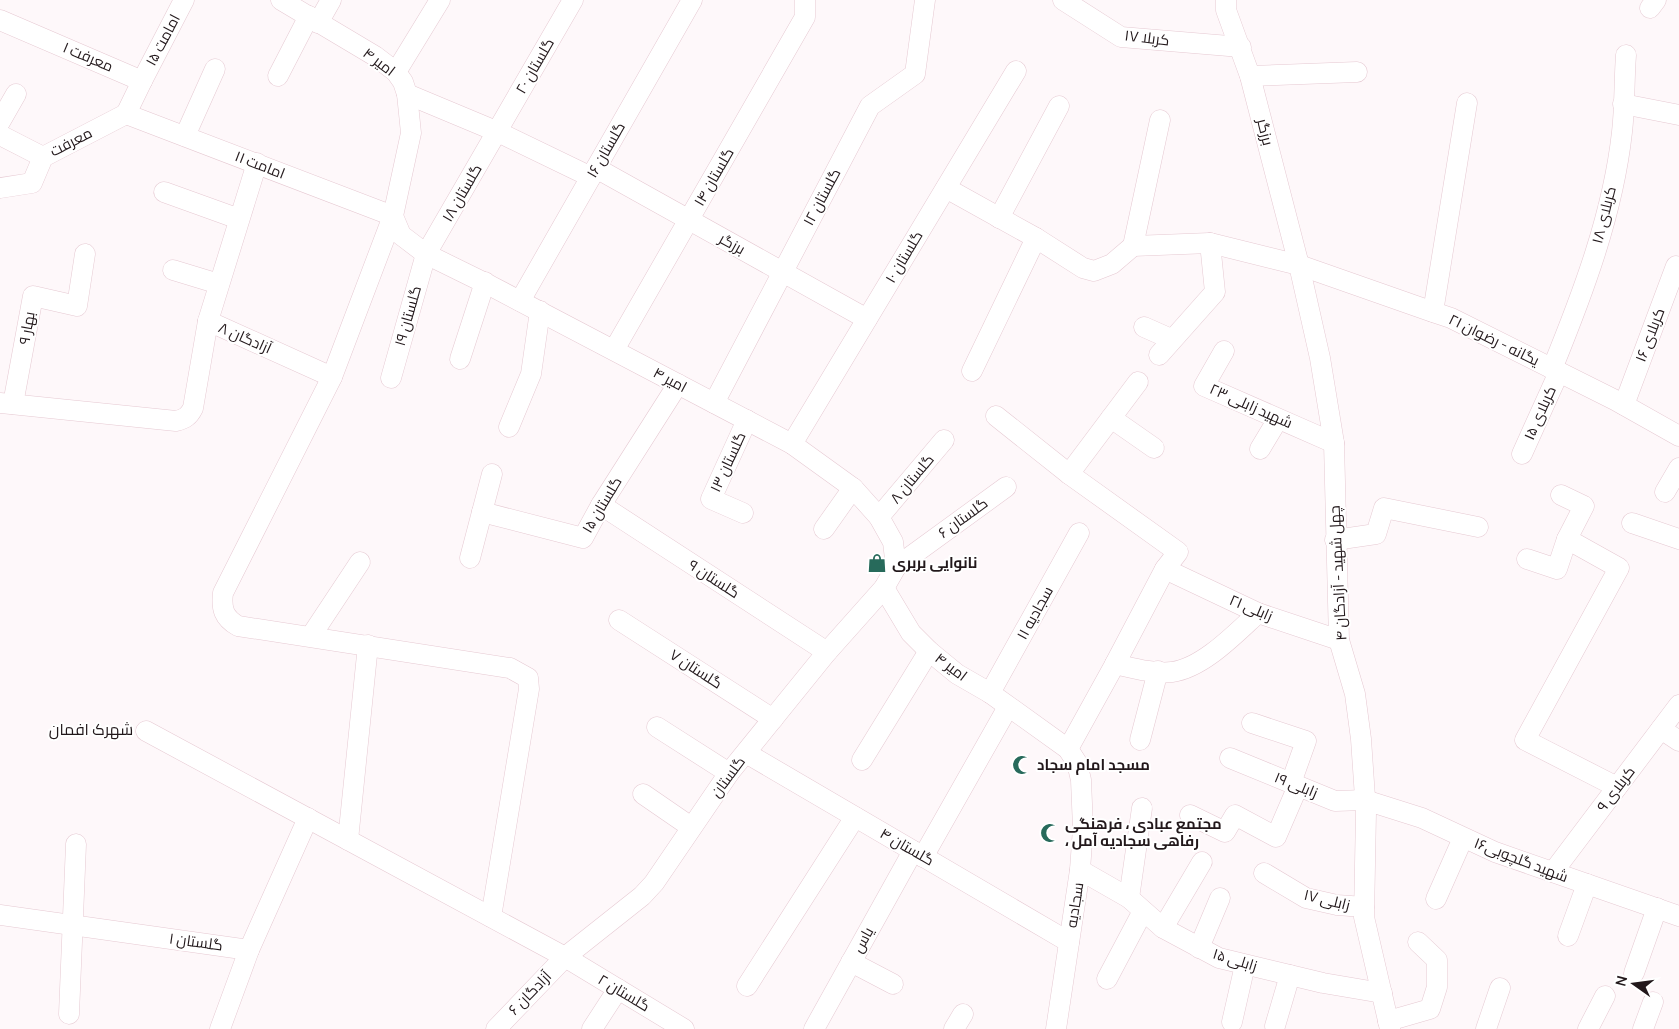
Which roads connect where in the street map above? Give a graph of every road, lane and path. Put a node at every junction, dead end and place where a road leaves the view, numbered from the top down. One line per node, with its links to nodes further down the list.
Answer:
1 (184, 0): 21 (street, امامت ۱۵)
2 (281, 0): 11 (street, امیر ۴)
3 (331, 0): 11 (street)
4 (440, 0): 17 (street)
5 (573, 0): 31 (street, گلستان ۲۰)
6 (692, 0): 36 (street, گلستان ۱۶)
7 (805, 0): 43 (street, گلستان ۱۴)
8 (925, 0): 52 (street, گلستان ۱۲)
9 (1062, 0): 13 (street, کربلا ۱۷)
10 (1226, 0): 13 (street, برزگر)
11 (314, 19): 17 (street, امیر ۴); 19 (street)
12 (0, 20): 21 (street, معرفت ۱)
13 (1241, 47): 20 (street, برزگر)
14 (1626, 55): 25 (street, کربلای ۱۸)
15 (215, 69): 33 (street)
16 (1016, 71): 38 (street, گلستان ۱۰)
17 (396, 72): 23 (street, امیر ۴)
18 (1357, 72): 20 (street)
19 (278, 76)
20 (1250, 76): 49 (street, برزگر)
21 (142, 81): 27 (street)
22 (16, 94): 30 (street)
23 (407, 94): 31 (street, برزگر); 40 (street, امیر ۴)
24 (1467, 103): 57 (street)
25 (1623, 104): 28 (street); 66 (street, کربلای ۱۸)
26 (1059, 106): 41 (street)
27 (126, 114): 33 (street, امامت ۱۱); 34 (street, معرفت)
28 (1679, 114)
29 (1160, 120): 46 (street)
30 (0, 122)
31 (498, 132): 36 (street, برزگر); 48 (street, گلستان ۱۸)
32 (0, 135): 34 (street)
33 (185, 136): 35 (street, امامت ۱۱)
34 (43, 157): 37 (street, معرفت)
35 (257, 164): 40 (street, امامت ۱۱); 42 (street)
36 (593, 172): 43 (street, برزگر); 55 (street, گلستان ۱۶)
37 (0, 188)
38 (946, 188): 41 (street); 58 (street, گلستان ۱۰)
39 (164, 192): 42 (street)
40 (393, 216): 48 (street, امیر ۴); 68 (street)
41 (999, 218): 44 (street)
42 (239, 219): 54 (street)
43 (689, 220): 52 (street, برزگر); 62 (street, گلستان ۱۴)
44 (1036, 238): 46 (street); 67 (street)
45 (1210, 243): 46 (street, یگانه - رضوان ۲۱); 49 (street, یگانه - رضوان ۲۱); 61 (street)
46 (1133, 246)
47 (85, 254): 73 (street, بهار ۹)
48 (426, 254): 53 (street, امیر ۴); 69 (street, گلستان ۱۹)
49 (1299, 265): 57 (street, یگانه - رضوان ۲۱); 82 (street, چهل شهید - آزادگان ۴)
50 (1676, 266): 74 (street, کربلای ۱۶)
51 (173, 270): 54 (street)
52 (782, 272): 58 (street, برزگر); 72 (street, گلستان ۱۲)
53 (485, 282): 55 (street, امیر ۴); 65 (street)
54 (219, 284): 59 (street)
55 (520, 301): 56 (street, امیر ۴)
56 (540, 312): 62 (street, امیر ۴); 79 (street)
57 (1433, 312): 66 (street, یگانه - رضوان ۲۱)
58 (867, 319): 83 (street, گلستان ۱۰)
59 (208, 322): 68 (street, آزادگان ۸); 73 (street, آزادگان ۸)
60 (1144, 327): 61 (street)
61 (1171, 339): 64 (street)
62 (614, 350): 71 (street, امیر ۴)
63 (1224, 351): 77 (street, شهید زابلی ۲۳)
64 (1159, 355)
65 (460, 359)
66 (1555, 370): 74 (street, یگانه - رضوان ۲۱); 86 (street, کربلای ۱۵)
67 (972, 371)
68 (332, 376): 113 (street)
69 (391, 378)
70 (1138, 382): 76 (street)
71 (678, 384): 72 (street, امیر ۴); 94 (street, گلستان ۱۵)
72 (714, 403): 78 (street, امیر ۴)
73 (6, 404)
74 (1624, 405): 80 (street, یگانه - رضوان ۲۱)
75 (996, 416): 89 (street)
76 (1111, 418): 84 (street); 89 (street)
77 (1278, 419): 82 (street, شهید زابلی ۲۳); 85 (street)
78 (747, 420): 83 (street, امیر ۴); 96 (street, گلستان ۱۳)
79 (509, 427)
80 (1679, 436)
81 (944, 440): 97 (street, گلستان ۸)
82 (1334, 443): 104 (street, چهل شهید - آزادگان ۴)
83 (792, 444): 91 (street, امیر ۴)
84 (1154, 448)
85 (1260, 449)
86 (1522, 454)
87 (1679, 468): 92 (street)
88 (492, 474): 95 (street)
89 (1069, 474): 109 (street)
90 (1006, 487): 108 (street, گلستان ۶)
91 (853, 488): 97 (street, امیر ۴); 100 (street)
92 (1665, 492)
93 (1561, 495): 102 (street)
94 (601, 505): 95 (street, گلستان ۱۵); 117 (street, گلستان ۹)
95 (482, 512): 105 (street)
96 (743, 513)
97 (879, 517): 108 (street, امیر ۴)
98 (1632, 523): 103 (street)
99 (1478, 527): 104 (street)
100 (824, 529)
101 (1079, 533): 120 (street, سجادیه ۱۱)
102 (1567, 539): 106 (street); 137 (street)
103 (1679, 539)
104 (1335, 540): 114 (street, چهل شهید - آزادگان ۴)
105 (470, 558)
106 (1527, 559)
107 (360, 562): 113 (street)
108 (896, 567): 110 (street)
109 (1165, 569): 111 (street, زابلی ۲۱); 118 (street)
110 (884, 588): 116 (street, امیر ۴); 117 (street, گلستان)
111 (1258, 613): 114 (street, زابلی ۲۱); 119 (street)
112 (619, 620): 123 (street, گلستان ۷)
113 (311, 636): 115 (street)
114 (1339, 640): 139 (street, چهل شهید - آزادگان ۴)
115 (368, 645): 146 (street); 161 (street)
116 (929, 651): 120 (street, امیر ۴); 133 (street)
117 (827, 652): 123 (street, گلستان)
118 (1115, 664): 119 (street); 130 (street)
119 (1158, 671): 128 (street)
120 (990, 693): 122 (street, امیر ۴)
121 (1679, 706): 126 (street, کربلای ۹)
122 (1008, 708): 130 (street, امیر ۴); 148 (street, یاس)
123 (774, 719): 131 (street, گلستان)
124 (1252, 722): 136 (street)
125 (657, 728): 134 (street)
126 (1661, 729): 129 (street); 137 (street, کربلای ۹)
127 (146, 731): 143 (street)
128 (1140, 740)
129 (1679, 741)
130 (1068, 749): 135 (street, امیر ۴)
131 (746, 753): 134 (street, گلستان); 142 (street, گلستان ۴)
132 (1230, 758): 136 (street, زابلی ۱۹)
133 (862, 760)
134 (729, 773): 144 (street, گلستان)
135 (1081, 780): 150 (street, سجادیه)
136 (1294, 784): 139 (street, زابلی ۱۹); 141 (street)
137 (1617, 788): 151 (street, کربلای ۹)
138 (643, 794): 144 (street)
139 (1365, 800): 145 (street, شهید گلچوبی۱۶); 157 (street, چهل شهید - آزادگان ۴)
140 (1142, 808): 156 (street)
141 (1190, 815)
142 (855, 817): 148 (street, گلستان ۴); 176 (street)
143 (308, 818): 146 (street); 168 (street)
144 (691, 827): 169 (street, گلستان)
145 (1463, 838): 151 (street, شهید گلچوبی۱۶); 155 (street)
146 (348, 840): 161 (street)
147 (76, 844): 162 (street)
148 (918, 854): 165 (street, گلستان ۴); 170 (street, یاس)
149 (1202, 862): 163 (street)
150 (1080, 870): 156 (street, زابلی ۱۵); 165 (street, سجادیه)
151 (1553, 872): 153 (street, شهید گلچوبی۱۶)
152 (1264, 873): 157 (street, زابلی ۱۷)
153 (1587, 884): 158 (street, شهید گلچوبی۱۶); 164 (street)
154 (1220, 898): 167 (street)
155 (1436, 899)
156 (1136, 905): 163 (street, زابلی ۱۵); 174 (street)
157 (1364, 908): 179 (street, چهل شهید - آزادگان ۴)
158 (1657, 908): 160 (street, شهید گلچوبی۱۶); 172 (street)
159 (0, 916): 162 (street, گلستان ۱)
160 (1679, 916)
161 (490, 917): 169 (street)
162 (73, 926): 168 (street, گلستان ۱); 182 (street)
163 (1163, 928): 167 (street, زابلی ۱۵)
164 (1568, 936)
165 (1069, 942): 191 (street, سجادیه)
166 (1418, 942): 184 (street)
167 (1199, 948): 171 (street, زابلی ۱۵)
168 (249, 950): 187 (street)
169 (565, 957): 178 (street, گلستان ۲); 188 (street, آزادگان ۶)
170 (851, 962): 175 (street); 190 (street, یاس)
171 (1245, 964): 173 (street, زابلی ۱۵); 183 (street)
172 (1634, 973)
173 (1290, 975): 179 (street, زابلی ۱۵); 186 (street)
174 (1108, 979)
175 (893, 984)
176 (747, 986)
177 (1500, 988): 192 (street)
178 (618, 989): 185 (street, گلستان ۲); 189 (street)
179 (1382, 993): 184 (street, چهل شهید - آزادگان ۴)
180 (1605, 996): 193 (street)
181 (1653, 1002): 194 (street)
182 (69, 1014)
183 (1232, 1022)
184 (1389, 1025)
185 (672, 1026)
186 (1275, 1026)
187 (220, 1029)
188 (496, 1029)
189 (592, 1029)
190 (814, 1029)
191 (1056, 1029)
192 (1486, 1029)
193 (1588, 1029)
194 (1643, 1029)

